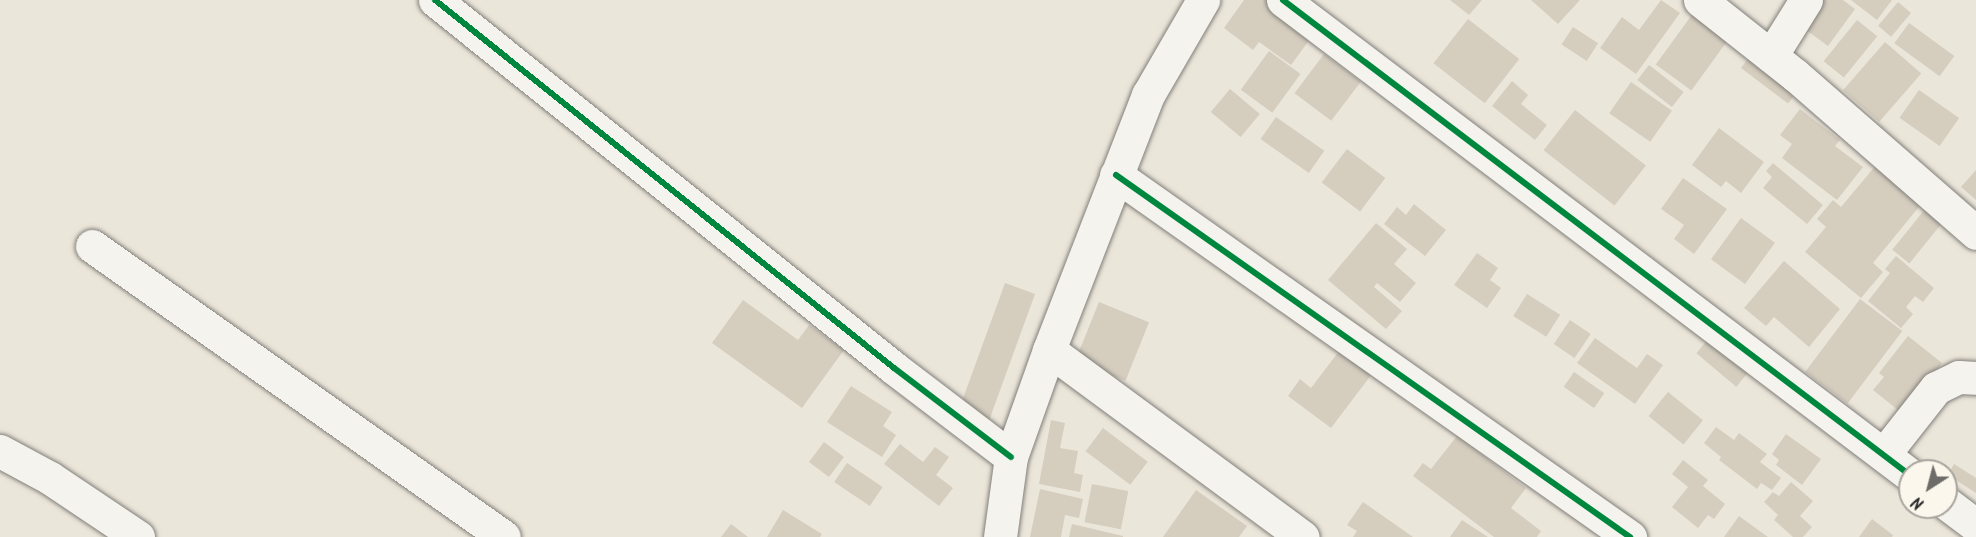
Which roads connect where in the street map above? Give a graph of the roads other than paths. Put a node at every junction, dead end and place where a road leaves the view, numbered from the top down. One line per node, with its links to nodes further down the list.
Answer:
1 (435, 0): 14 (street)
2 (1203, 0): 7 (street)
3 (1283, 0): 13 (street)
4 (1700, 0): 6 (street)
5 (1806, 0): 6 (street)
6 (1770, 56): 8 (street)
7 (1116, 175): 10 (street); 22 (street)
8 (1976, 233)
9 (92, 246): 19 (street)
10 (1049, 350): 14 (street); 21 (street)
11 (1976, 378): 13 (street)
12 (0, 451): 18 (street)
13 (1884, 454): 15 (street)
14 (1011, 457): 20 (street)
15 (1898, 465)
16 (1958, 512): 17 (street)
17 (1976, 526)
18 (138, 537)
19 (504, 537)
20 (1000, 537)
21 (1303, 537)
22 (1630, 537)

